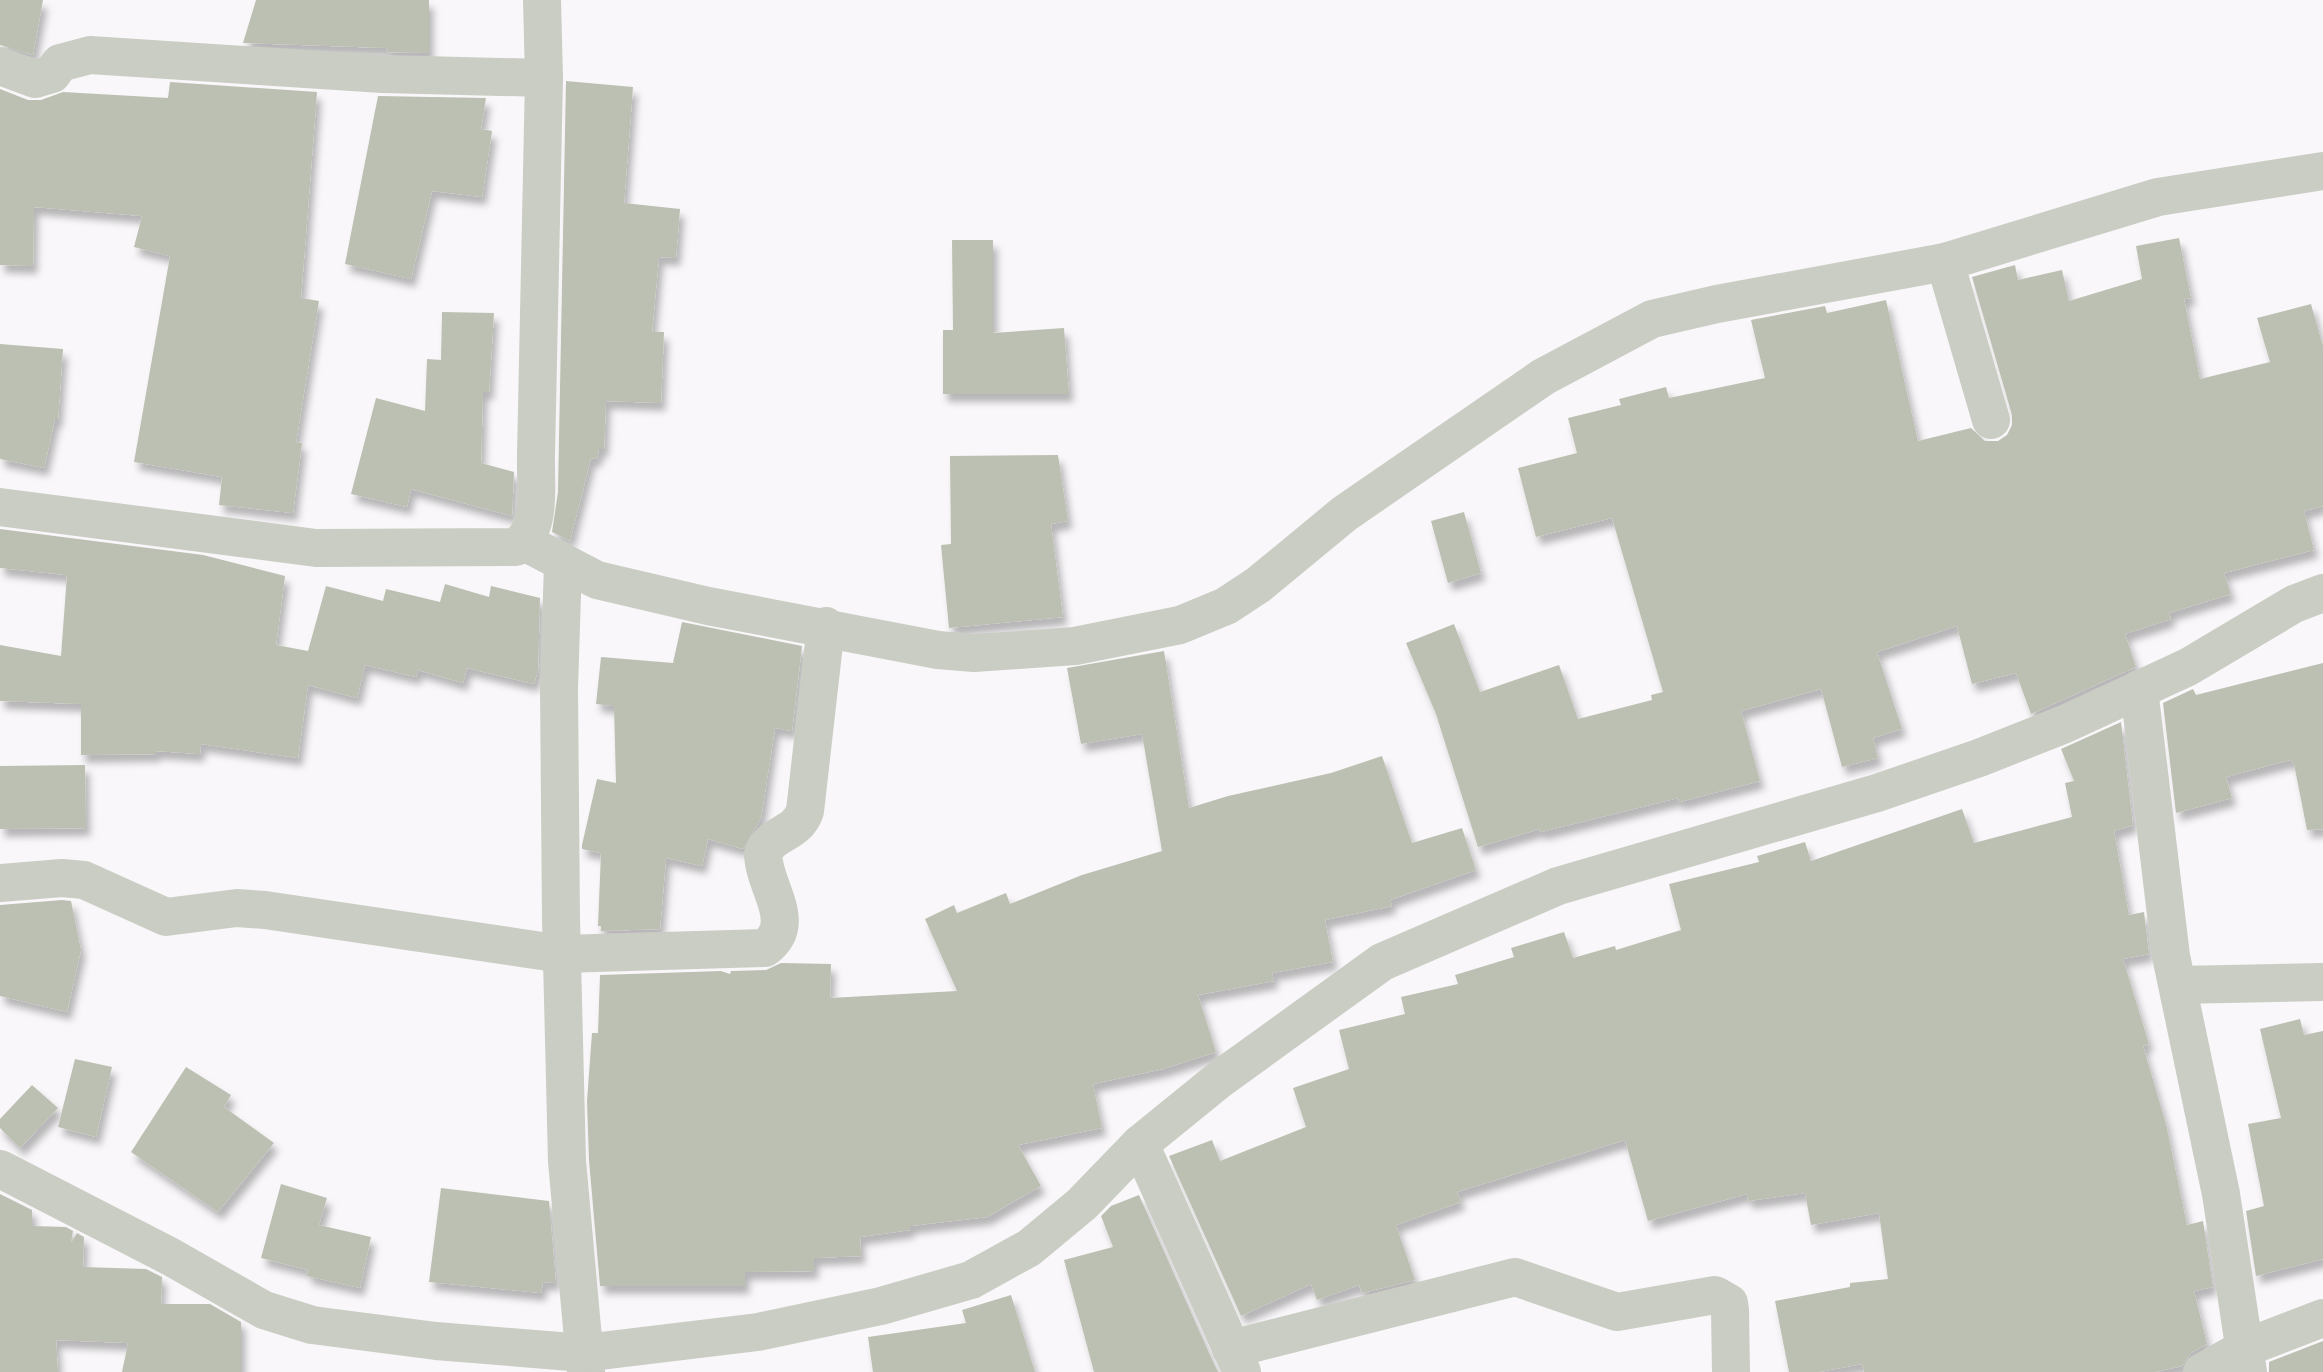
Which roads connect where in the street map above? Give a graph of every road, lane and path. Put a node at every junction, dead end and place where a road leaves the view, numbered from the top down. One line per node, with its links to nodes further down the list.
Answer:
1 (542, 0): 3 (street)
2 (0, 66): 3 (street)
3 (544, 78): 8 (street)
4 (2323, 170): 5 (street)
5 (1945, 262): 6 (street); 11 (street)
6 (1991, 420)
7 (0, 507): 8 (street)
8 (524, 542): 9 (street)
9 (563, 564): 11 (street); 14 (street)
10 (2323, 593): 12 (street)
11 (826, 626): 14 (street)
12 (2139, 689): 16 (street); 17 (street)
13 (0, 883): 14 (street)
14 (562, 954): 22 (street)
15 (2323, 982): 16 (street)
16 (2178, 985): 21 (street)
17 (1140, 1144): 20 (street); 22 (street)
18 (0, 1169): 22 (street)
19 (2323, 1318): 21 (street)
20 (1237, 1360): 23 (street)
21 (2246, 1360): 24 (street)
22 (585, 1362)
23 (1731, 1372)
24 (2202, 1372)

